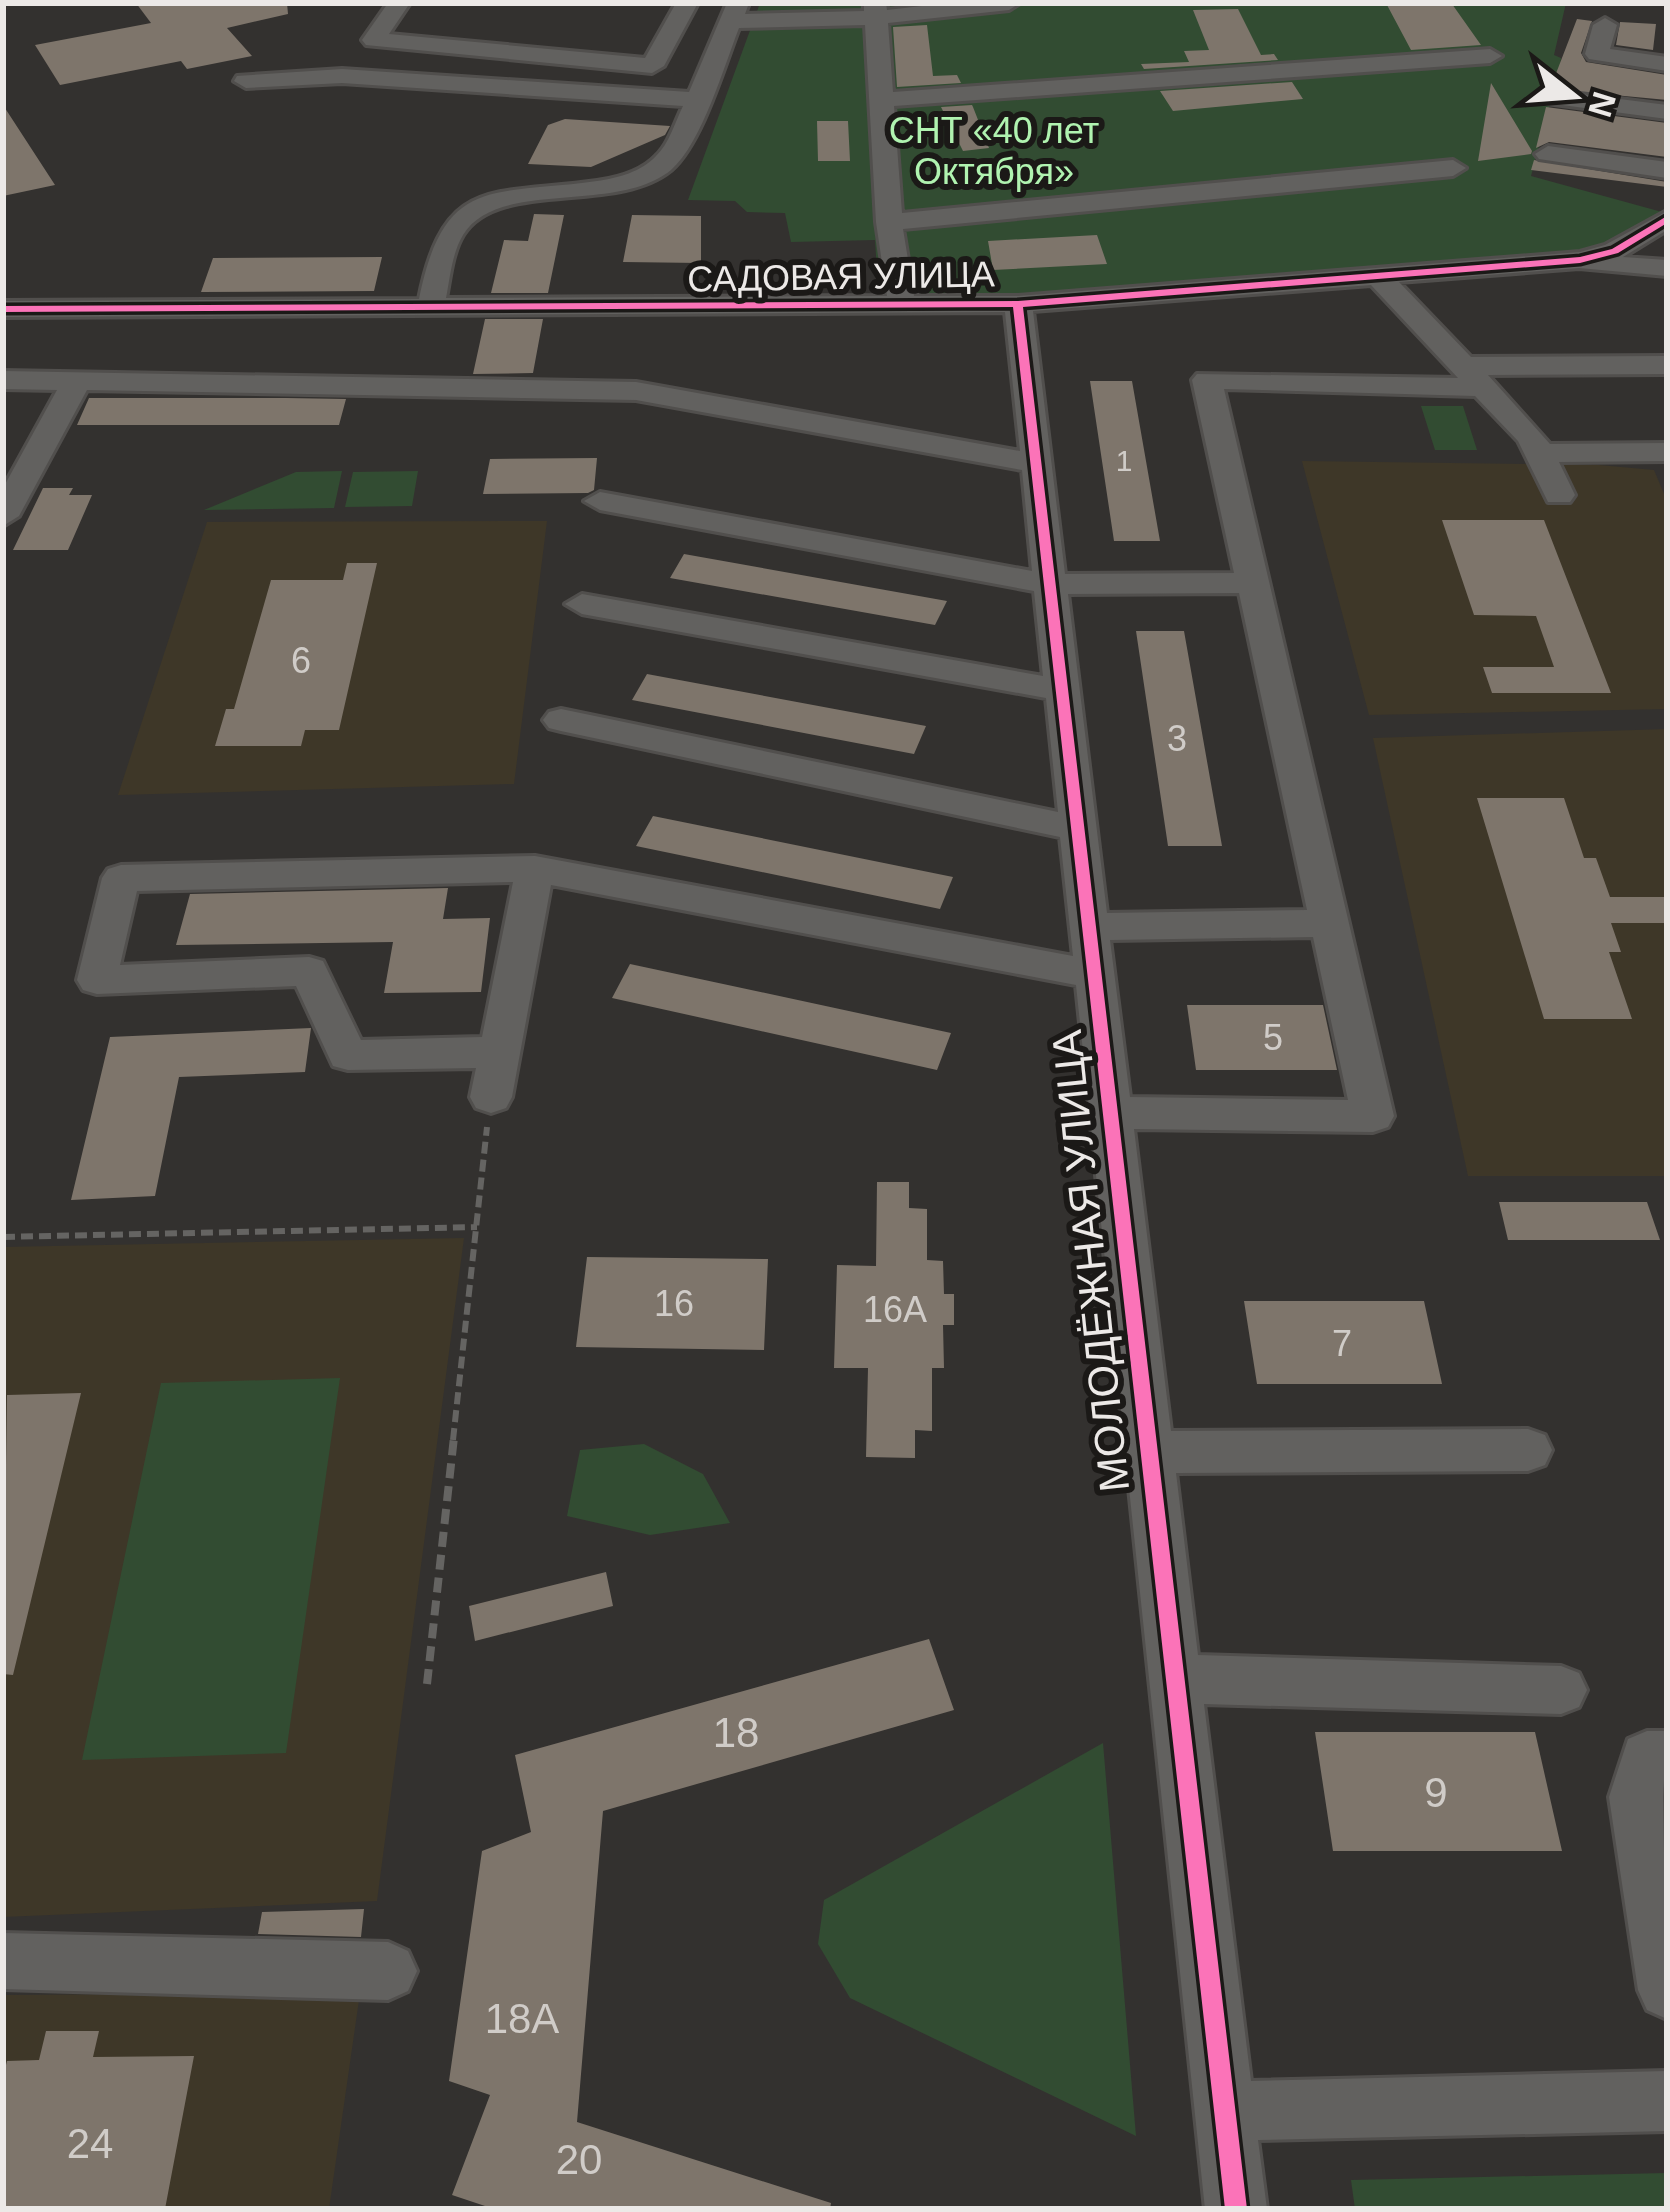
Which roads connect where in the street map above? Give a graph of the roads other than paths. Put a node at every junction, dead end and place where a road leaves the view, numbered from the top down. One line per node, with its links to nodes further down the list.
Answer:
1 (399, 3): 2 (street)
2 (687, 3)
3 (1009, 3): 4 (street)
4 (874, 10): 5 (street); 14 (street)
5 (734, 12): 13 (street)
6 (1605, 25): 8 (street)
7 (1490, 56): 14 (street)
8 (1667, 61)
9 (1587, 74): 11 (street)
10 (246, 81): 13 (street)
11 (1667, 84)
12 (1556, 98): 15 (street)
13 (695, 100): 27 (street)
14 (883, 100): 19 (street)
15 (1667, 112)
16 (1547, 154): 18 (street)
17 (1453, 168): 19 (street)
18 (1667, 170)
19 (889, 222): 25 (street)
20 (1660, 231): 21 (street, САДОВАЯ УЛИЦА)
21 (1564, 262): 22 (street); 23 (street, САДОВАЯ УЛИЦА)
22 (1667, 268)
23 (1379, 277): 24 (street, САДОВАЯ УЛИЦА); 29 (street)
24 (1018, 304): 25 (street, САДОВАЯ УЛИЦА); 34 (street, МОЛОДЁЖНАЯ УЛИЦА)
25 (902, 306): 27 (street, САДОВАЯ УЛИЦА)
26 (3, 309): 27 (street, САДОВАЯ УЛИЦА)
27 (430, 310)
28 (1667, 364): 29 (street)
29 (1474, 376): 33 (street); 38 (street)
30 (78, 379): 31 (street); 34 (street); 37 (street)
31 (3, 380)
32 (1667, 452): 33 (street)
33 (1539, 453): 35 (street)
34 (1036, 464): 39 (street, МОЛОДЁЖНАЯ УЛИЦА)
35 (1559, 495)
36 (600, 501): 39 (street)
37 (3, 516)
38 (1253, 583): 39 (street); 45 (street)
39 (1049, 584): 41 (street, МОЛОДЁЖНАЯ УЛИЦА)
40 (582, 604): 41 (street)
41 (1061, 689): 43 (street, МОЛОДЁЖНАЯ УЛИЦА)
42 (561, 720): 43 (street)
43 (1077, 828): 46 (street, МОЛОДЁЖНАЯ УЛИЦА)
44 (535, 869): 47 (street); 48 (street); 48 (street)
45 (1329, 922): 46 (street); 50 (street)
46 (1088, 927): 47 (street, МОЛОДЁЖНАЯ УЛИЦА)
47 (1094, 974): 50 (street, МОЛОДЁЖНАЯ УЛИЦА)
48 (500, 1052): 49 (street)
49 (491, 1096)
50 (1109, 1113): 52 (street, МОЛОДЁЖНАЯ УЛИЦА)
51 (1528, 1450): 52 (street)
52 (1148, 1453): 53 (street, МОЛОДЁЖНАЯ УЛИЦА)
53 (1173, 1679): 54 (street); 60 (street, МОЛОДЁЖНАЯ УЛИЦА)
54 (1561, 1690)
55 (1667, 1757): 58 (street)
56 (3, 1961): 57 (street)
57 (388, 1971)
58 (1667, 1990)
59 (1667, 2101): 60 (street)
60 (1228, 2111): 61 (street, МОЛОДЁЖНАЯ УЛИЦА)
61 (1236, 2209)

